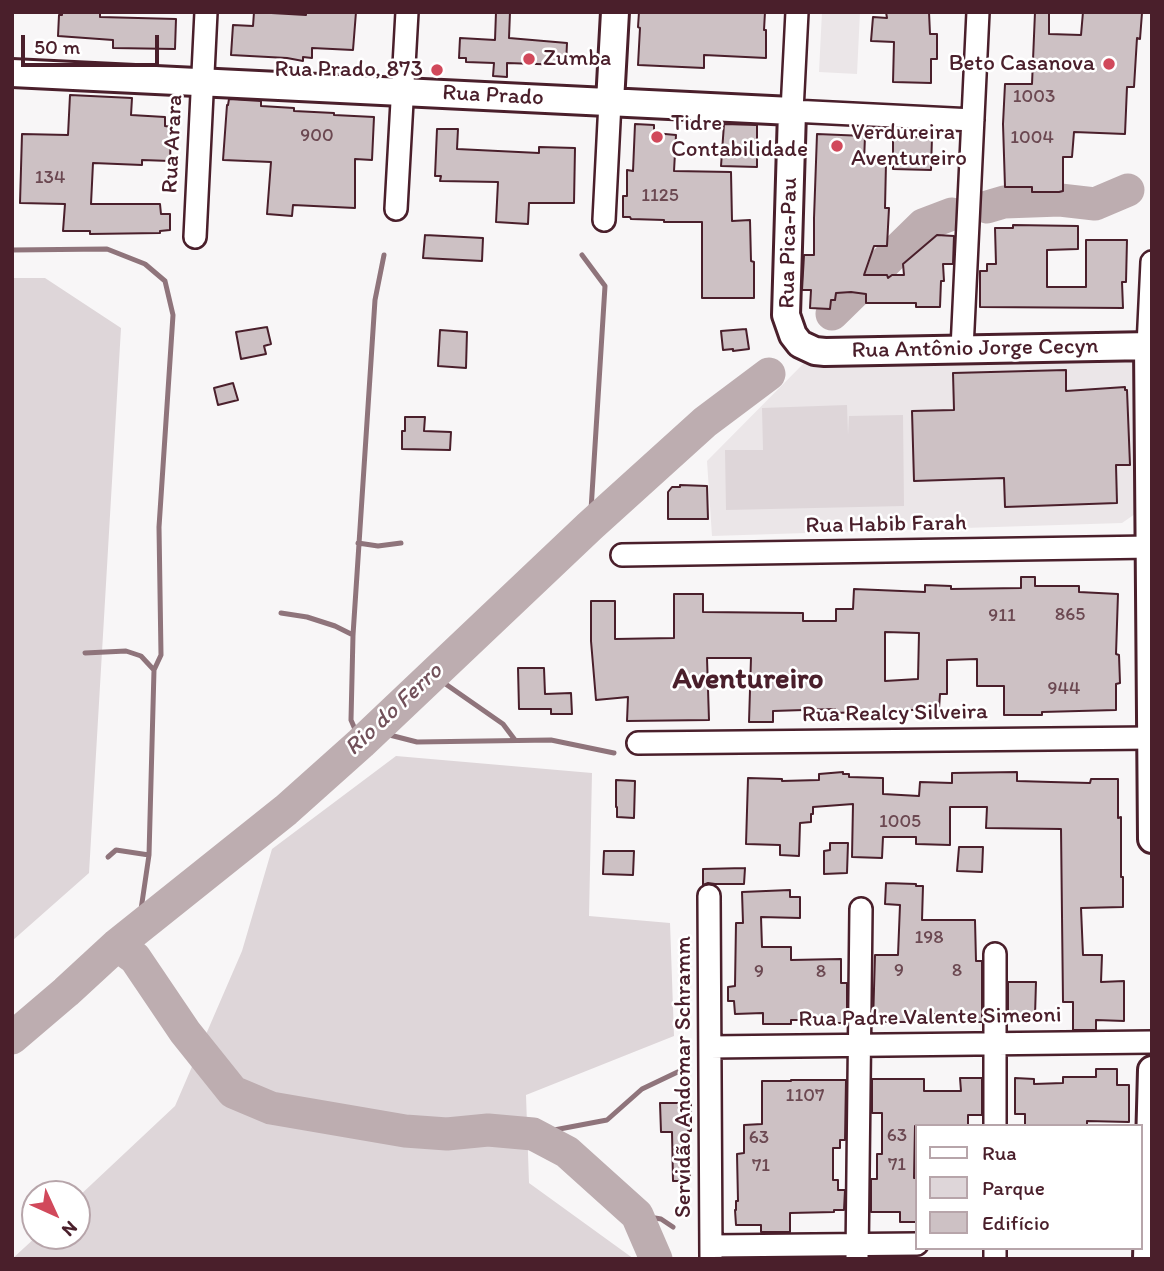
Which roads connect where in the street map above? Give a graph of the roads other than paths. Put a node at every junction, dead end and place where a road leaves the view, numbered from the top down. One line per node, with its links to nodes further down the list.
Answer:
1 (206, 12): 7 (street, Rua Arara)
2 (407, 12): 8 (street)
3 (615, 12): 9 (street)
4 (797, 12): 10 (street, Rua Pica-Pau)
5 (978, 12): 11 (street)
6 (12, 72): 7 (street, Rua Prado)
7 (202, 82): 8 (street, Rua Prado); 14 (street, Rua Arara)
8 (402, 92): 9 (street, Rua Prado); 12 (street)
9 (610, 102): 10 (street, Rua Prado); 13 (street)
10 (792, 111): 11 (street, Rua Prado); 16 (street, Rua Pica-Pau)
11 (973, 120): 18 (street)
12 (396, 209)
13 (604, 220)
14 (195, 237)
15 (1152, 262): 17 (street)
16 (800, 344): 18 (street, Rua Antônio Jorge Cecyn)
17 (1150, 346): 18 (street, Rua Antônio Jorge Cecyn); 19 (street)
18 (962, 349)
19 (1151, 547): 20 (street, Rua Habib Farah); 21 (street)
20 (622, 555)
21 (1152, 738): 22 (street, Rua Realcy Silveira); 23 (street)
22 (638, 743)
23 (1152, 838)
24 (709, 896): 30 (street, Servidão Andomar Schramm)
25 (861, 909): 29 (street)
26 (995, 954): 28 (street)
27 (1152, 1042): 28 (street, Rua Padre Valente Simeoni)
28 (995, 1044): 29 (street, Rua Padre Valente Simeoni); 32 (street)
29 (859, 1045): 30 (street, Rua Padre Valente Simeoni); 36 (street)
30 (710, 1047): 35 (street, Servidão Andomar Schramm)
31 (1152, 1070): 34 (street)
32 (995, 1124)
33 (916, 1244): 36 (street)
34 (1147, 1246)
35 (711, 1252): 36 (street)
36 (858, 1252)

